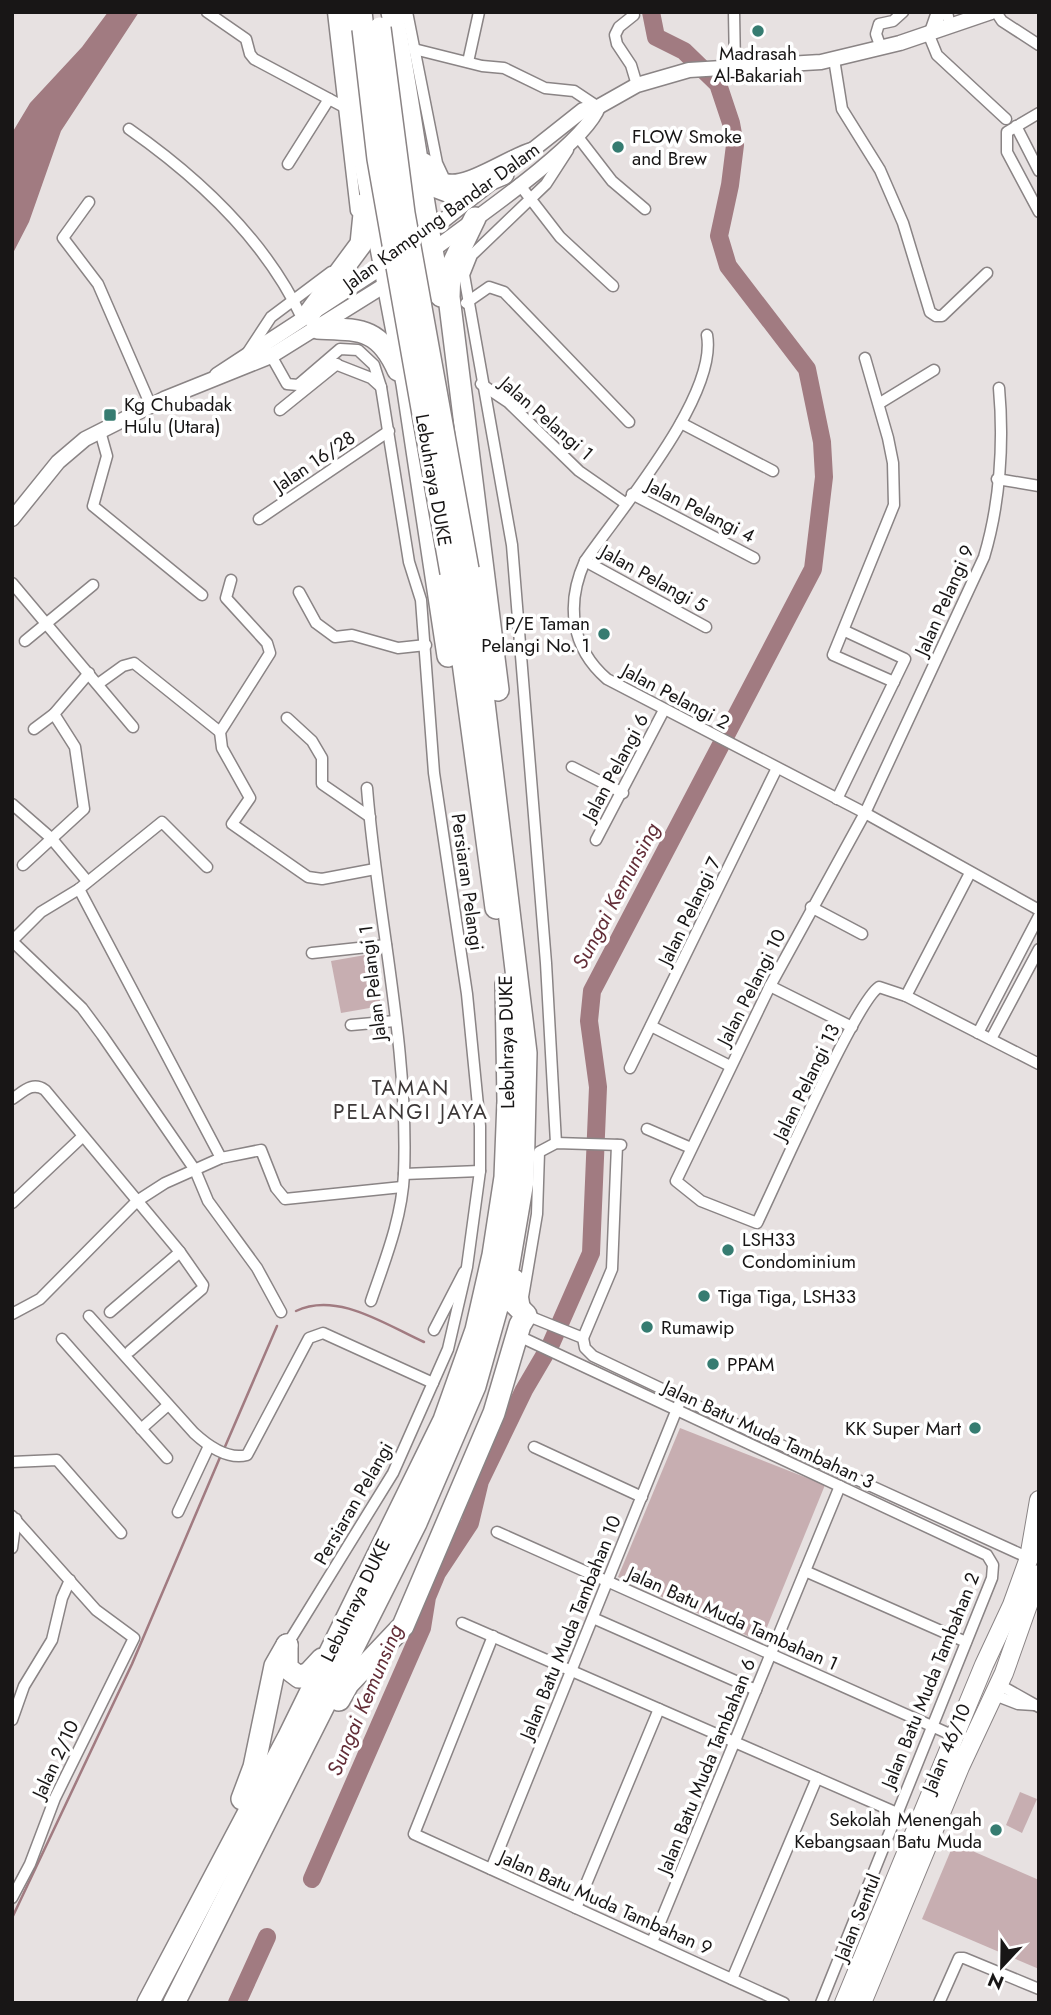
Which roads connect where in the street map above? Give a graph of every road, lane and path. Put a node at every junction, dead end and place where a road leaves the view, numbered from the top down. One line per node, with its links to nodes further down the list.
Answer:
1 (207, 12): 21 (street)
2 (333, 12): 23 (street)
3 (345, 12): 32 (highway)
4 (407, 12): 16 (street)
5 (479, 12): 18 (street)
6 (734, 12): 19 (street)
7 (903, 12): 15 (street)
8 (939, 12): 13 (street)
9 (990, 13): 11 (street, Jalan Kampung Bandar Dalam); 14 (street)
10 (634, 15): 20 (street)
11 (956, 18): 13 (street, Jalan Kampung Bandar Dalam)
12 (375, 19): 29 (highway); 74 (highway, Lebuhraya DUKE, bridge)
13 (930, 33): 15 (street, Jalan Kampung Bandar Dalam); 25 (street)
14 (1039, 45)
15 (881, 48): 17 (street, Jalan Kampung Bandar Dalam)
16 (415, 49): 18 (street); 30 (street)
17 (834, 59): 19 (street, Jalan Kampung Bandar Dalam); 41 (street)
18 (468, 62): 22 (street)
19 (735, 67): 20 (street, Jalan Kampung Bandar Dalam)
20 (637, 85): 22 (street, Jalan Kampung Bandar Dalam)
21 (329, 99): 23 (street); 31 (street)
22 (598, 107): 28 (street, Jalan Kampung Bandar Dalam); 30 (street, Jalan Kampung Bandar Dalam)
23 (346, 108): 45 (street)
24 (1039, 113): 26 (street)
25 (1006, 119)
26 (1016, 126): 33 (street); 38 (street)
27 (129, 129): 45 (street)
28 (575, 140): 34 (street, Jalan Kampung Bandar Dalam); 36 (street); 37 (street)
29 (416, 146): 34 (highway); 40 (highway)
30 (538, 146): 34 (street, Jalan Kampung Bandar Dalam)
31 (288, 164)
32 (366, 169): 42 (highway); 45 (highway)
33 (1039, 171)
34 (511, 179): 36 (street); 39 (street, Jalan Kampung Bandar Dalam); 40 (street, Jalan Kampung Bandar Dalam)
35 (89, 202): 59 (street)
36 (529, 202): 43 (street); 44 (street)
37 (645, 209)
38 (1039, 212)
39 (475, 218): 40 (street, Jalan Kampung Bandar Dalam); 61 (highway)
40 (429, 242): 42 (street, Jalan Kampung Bandar Dalam); 61 (highway)
41 (987, 273)
42 (387, 274): 45 (street, Jalan Kampung Bandar Dalam); 57 (highway)
43 (612, 286)
44 (466, 303): 54 (street); 62 (street)
45 (305, 315): 47 (street, Jalan Kampung Bandar Dalam); 48 (street); 49 (street, Jalan Kampung Bandar Dalam); 57 (highway)
46 (707, 335): 63 (street, Jalan Pelangi 2)
47 (265, 341): 48 (street, Jalan Kampung Bandar Dalam); 49 (street, Persiaran Pelangi)
48 (246, 354): 53 (street, Jalan Kampung Bandar Dalam)
49 (271, 356): 51 (street, Persiaran Pelangi); 53 (street, Jalan Kampung Bandar Dalam)
50 (865, 358): 58 (street)
51 (332, 363): 55 (street); 55 (street, Persiaran Pelangi); 60 (street)
52 (934, 370): 58 (street)
53 (217, 375): 59 (street, Jalan Kampung Bandar Dalam)
54 (481, 384): 69 (street, Jalan Pelangi 1); 135 (street)
55 (381, 387): 65 (street, Persiaran Pelangi)
56 (999, 388): 67 (street, Jalan Pelangi 9)
57 (409, 398): 112 (highway)
58 (880, 403): 82 (street)
59 (151, 406): 64 (street, Jalan Kampung Bandar Dalam)
60 (280, 410)
61 (464, 422): 118 (highway)
62 (629, 422)
63 (681, 423): 66 (street); 69 (street, Jalan Pelangi 2)
64 (100, 431): 70 (street, Jalan Kampung Bandar Dalam); 79 (street)
65 (389, 431): 71 (street, Jalan 16/28); 84 (street, Persiaran Pelangi)
66 (773, 471)
67 (997, 479): 68 (street); 100 (street, Jalan Pelangi 9)
68 (1039, 486)
69 (629, 498): 72 (street, Jalan Pelangi 4); 73 (street, Jalan Pelangi 2)
70 (12, 519)
71 (259, 519)
72 (754, 558)
73 (585, 561): 81 (street, Jalan Pelangi 5); 88 (street, Jalan Pelangi 2)
74 (459, 571): 112 (highway, Lebuhraya DUKE); 118 (highway, Lebuhraya DUKE)
75 (231, 580): 93 (street)
76 (12, 583): 80 (street)
77 (93, 585): 80 (street)
78 (299, 592): 84 (street)
79 (202, 595)
80 (46, 623): 83 (street); 85 (street)
81 (706, 627)
82 (845, 631): 86 (street); 86 (street)
83 (25, 641)
84 (426, 645): 139 (street, Persiaran Pelangi)
85 (89, 673): 87 (street); 89 (street)
86 (894, 682): 98 (street)
87 (98, 684): 91 (street); 93 (street)
88 (664, 710): 95 (street, Jalan Pelangi 2); 97 (street, Jalan Pelangi 6)
89 (54, 714): 92 (street); 102 (street)
90 (287, 718): 101 (street)
91 (133, 727)
92 (34, 729)
93 (220, 732): 106 (street)
94 (572, 766): 97 (street)
95 (778, 768): 98 (street, Jalan Pelangi 2); 124 (street, Jalan Pelangi 7)
96 (367, 788): 101 (street, Jalan Pelangi 1)
97 (623, 793): 103 (street, Jalan Pelangi 6)
98 (837, 799): 100 (street, Jalan Pelangi 2)
99 (12, 804): 102 (street)
100 (865, 813): 107 (street, Jalan Pelangi 2); 110 (street, Jalan Pelangi 10)
101 (370, 817): 106 (street, Jalan Pelangi 1)
102 (51, 838): 104 (street); 108 (street)
103 (596, 840)
104 (23, 865)
105 (207, 867): 108 (street)
106 (375, 869): 116 (street, Jalan Pelangi 1)
107 (971, 873): 111 (street, Jalan Pelangi 2); 121 (street)
108 (87, 881): 109 (street)
109 (79, 889): 115 (street); 137 (street)
110 (811, 907): 114 (street); 120 (street, Jalan Pelangi 10)
111 (1039, 910)
112 (498, 916): 187 (highway, Lebuhraya DUKE)
113 (1039, 916): 126 (street)
114 (862, 934)
115 (12, 941): 138 (street)
116 (386, 944): 119 (street); 122 (street, Jalan Pelangi 1)
117 (1039, 949): 127 (street)
118 (515, 951): 132 (highway, Lebuhraya DUKE)
119 (312, 953)
120 (770, 986): 125 (street); 129 (street, Jalan Pelangi 10)
121 (906, 996): 125 (street, Jalan Pelangi 13); 126 (street, Jalan Pelangi 13)
122 (395, 1021): 123 (street); 140 (street, Jalan Pelangi 1)
123 (351, 1025)
124 (651, 1026): 129 (street); 130 (street, Jalan Pelangi 7)
125 (852, 1027): 142 (street, Jalan Pelangi 13)
126 (978, 1033): 127 (street, Jalan Pelangi 13)
127 (991, 1039): 128 (street, Jalan Pelangi 13)
128 (1039, 1064)
129 (730, 1066): 136 (street, Jalan Pelangi 10)
130 (630, 1068)
131 (12, 1099): 134 (street)
132 (527, 1101): 135 (highway); 141 (highway, Lebuhraya DUKE)
133 (647, 1129): 136 (street)
134 (82, 1137): 144 (street); 145 (street)
135 (548, 1148): 153 (street); 155 (street)
136 (691, 1148): 142 (street, Jalan Pelangi 10)
137 (220, 1158): 138 (street); 143 (street)
138 (195, 1170): 144 (street); 150 (street)
139 (481, 1171): 140 (street); 147 (street, Persiaran Pelangi)
140 (404, 1174): 143 (street, Jalan Pelangi 1)
141 (523, 1181): 153 (highway); 207 (highway, Lebuhraya DUKE)
142 (676, 1181)
143 (402, 1187): 148 (street, Jalan Pelangi 1)
144 (137, 1201): 146 (street); 151 (street)
145 (12, 1203)
146 (180, 1251): 149 (street); 158 (street)
147 (467, 1267): 154 (street); 159 (street, Persiaran Pelangi)
148 (371, 1301)
149 (110, 1312)
150 (281, 1312)
151 (12, 1314)
152 (89, 1316): 161 (street)
153 (535, 1319): 155 (street); 207 (highway)
154 (434, 1330)
155 (579, 1337): 160 (street)
156 (62, 1339): 163 (street)
157 (525, 1339): 162 (street, Jalan Batu Muda Tambahan 3)
158 (130, 1351)
159 (433, 1382): 164 (street); 186 (street, Persiaran Pelangi)
160 (682, 1399): 162 (street, Jalan Batu Muda Tambahan 10); 176 (street)
161 (167, 1406): 163 (street); 164 (street)
162 (677, 1410): 168 (street, Jalan Batu Muda Tambahan 3); 169 (street, Jalan Batu Muda Tambahan 10)
163 (141, 1429): 166 (street)
164 (211, 1447): 171 (street)
165 (534, 1447): 169 (street)
166 (167, 1458)
167 (12, 1462): 174 (street)
168 (840, 1486): 177 (street, Jalan Batu Muda Tambahan 3); 178 (street, Jalan Batu Muda Tambahan 6)
169 (642, 1497): 181 (street, Jalan Batu Muda Tambahan 10)
170 (1039, 1500): 176 (main road)
171 (178, 1512)
172 (14, 1518): 175 (street); 180 (street)
173 (497, 1532): 181 (street, Jalan Batu Muda Tambahan 1)
174 (121, 1533)
175 (12, 1548)
176 (1029, 1558): 189 (main road)
177 (993, 1565): 185 (street, Jalan Batu Muda Tambahan 2)
178 (805, 1571): 185 (street); 188 (street, Jalan Batu Muda Tambahan 6)
179 (1039, 1574): 191 (main road, Jalan 46/10)
180 (70, 1580): 196 (street); 208 (street, Jalan 2/10)
181 (607, 1582): 182 (street, Jalan Batu Muda Tambahan 10); 188 (street, Jalan Batu Muda Tambahan 1)
182 (593, 1618): 190 (street, Jalan Batu Muda Tambahan 10); 192 (street)
183 (462, 1623): 184 (street)
184 (493, 1636): 190 (street); 206 (street, Jalan Batu Muda Tambahan 9)
185 (966, 1642): 198 (street, Jalan Batu Muda Tambahan 2)
186 (287, 1645): 187 (highway); 207 (highway)
187 (329, 1652): 207 (highway, Lebuhraya DUKE)
188 (771, 1654): 192 (street, Jalan Batu Muda Tambahan 6); 198 (street, Jalan Batu Muda Tambahan 1)
189 (984, 1665): 191 (main road); 193 (main road)
190 (572, 1670): 195 (street); 206 (street, Jalan Batu Muda Tambahan 10)
191 (993, 1688): 193 (main road); 194 (street); 197 (main road, Jalan 46/10)
192 (756, 1690): 200 (street, Jalan Batu Muda Tambahan 6)
193 (971, 1695): 199 (main road, Jalan 46/10)
194 (1036, 1706)
195 (659, 1709): 200 (street); 209 (street)
196 (12, 1720)
197 (980, 1722): 199 (main road); 201 (main road, Jalan 46/10)
198 (932, 1726): 199 (street, Jalan Batu Muda Tambahan 1); 204 (street, Jalan Batu Muda Tambahan 2)
199 (954, 1736): 201 (main road); 203 (main road, Jalan 46/10)
200 (735, 1742): 202 (street); 210 (street, Jalan Batu Muda Tambahan 6)
201 (960, 1767): 205 (main road, Jalan 46/10)
202 (817, 1778): 204 (street); 211 (street)
203 (924, 1808): 217 (main road, Jalan Sentul)
204 (897, 1812): 216 (street, Jalan Batu Muda Tambahan 2)
205 (922, 1858): 218 (main road, Jalan Sentul)
206 (491, 1869): 209 (street, Jalan Batu Muda Tambahan 9)
207 (227, 1870): 213 (highway, Lebuhraya DUKE); 214 (highway, Lebuhraya DUKE)
208 (12, 1898)
209 (576, 1908): 210 (street, Jalan Batu Muda Tambahan 9)
210 (652, 1942): 211 (street, Jalan Batu Muda Tambahan 9)
211 (732, 1979): 215 (street, Jalan Batu Muda Tambahan 9)
212 (1039, 1989): 219 (street)
213 (148, 2003)
214 (174, 2003)
215 (784, 2003)
216 (821, 2003)
217 (844, 2003)
218 (862, 2003)
219 (939, 2003)

